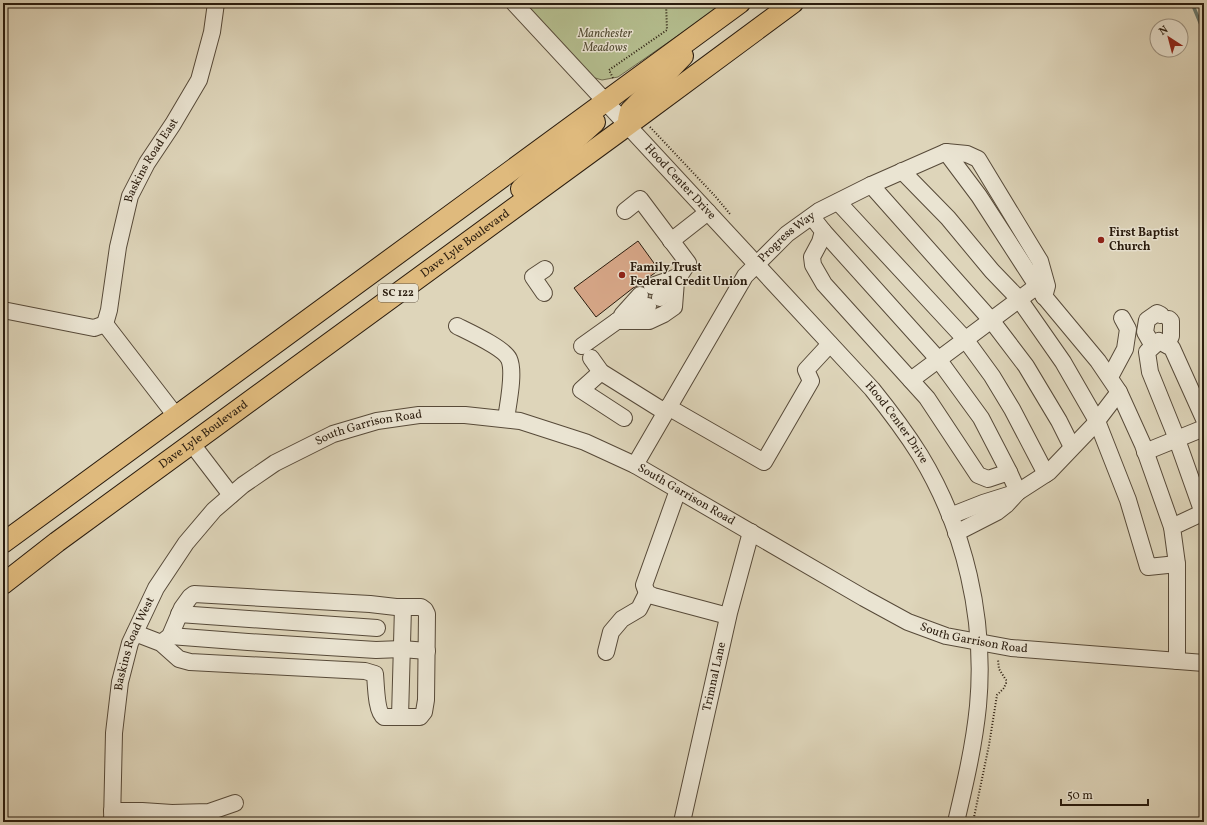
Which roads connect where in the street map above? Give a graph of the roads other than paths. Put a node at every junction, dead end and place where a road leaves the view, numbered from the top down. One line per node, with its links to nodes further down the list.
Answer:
1 (216, 3): 25 (street, Baskins Road East)
2 (514, 3): 5 (street, Hood Center Drive)
3 (793, 3): 5 (main road, Dave Lyle Boulevard / SC 122)
4 (735, 6): 5 (main road, Dave Lyle Boulevard / SC 122); 5 (main road)
5 (617, 107): 10 (street, Hood Center Drive); 14 (main road, Dave Lyle Boulevard / SC 122); 14 (main road); 36 (main road, Dave Lyle Boulevard / SC 122)
6 (902, 171): 7 (street, Progress Way); 18 (street, Progress Way); 20 (street)
7 (871, 184): 8 (street, Progress Way); 23 (street)
8 (838, 202): 11 (street, Progress Way); 27 (street)
9 (625, 211): 13 (street)
10 (708, 212): 13 (street); 15 (street, Hood Center Drive)
11 (812, 217): 12 (street); 15 (street, Progress Way)
12 (823, 231): 30 (street); 33 (street)
13 (672, 241): 17 (street)
14 (438, 264): 43 (main road, Dave Lyle Boulevard / SC 122)
15 (757, 264): 28 (street, Hood Center Drive); 35 (street, Progress Way)
16 (545, 269): 19 (street)
17 (678, 279): 24 (street); 24 (street)
18 (1041, 291): 20 (street); 32 (street)
19 (544, 293)
20 (1019, 299): 23 (street); 40 (street)
21 (3, 310): 25 (street)
22 (1122, 318): 32 (street)
23 (991, 320): 27 (street); 44 (street)
24 (617, 321): 31 (street)
25 (105, 324): 36 (street)
26 (457, 326): 39 (street)
27 (965, 339): 30 (street); 48 (street)
28 (830, 344): 35 (street); 53 (street, Hood Center Drive)
29 (1160, 346): 29 (street); 38 (street); 42 (street)
30 (938, 359): 33 (street); 47 (street)
31 (601, 372): 35 (street); 37 (street)
32 (1110, 377): 34 (street)
33 (911, 380): 47 (street)
34 (1119, 392): 40 (street); 45 (street)
35 (667, 410): 46 (street, Progress Way)
36 (176, 416): 57 (main road, Dave Lyle Boulevard / SC 122)
37 (624, 418)
38 (1204, 418)
39 (506, 420): 46 (street, South Garrison Road); 51 (street, South Garrison Road)
40 (1097, 421): 44 (street); 58 (street)
41 (1204, 428): 42 (street)
42 (1176, 439): 45 (street); 52 (street)
43 (192, 444): 51 (street); 59 (main road, Dave Lyle Boulevard / SC 122)
44 (1072, 447): 48 (street)
45 (1145, 452): 54 (street)
46 (634, 465): 49 (street, South Garrison Road)
47 (1009, 472): 50 (street)
48 (1046, 474): 50 (street)
49 (678, 490): 55 (street, South Garrison Road); 60 (street)
50 (1018, 492): 53 (street); 56 (street)
51 (231, 495): 66 (street, Baskins Road West)
52 (1203, 512): 54 (street)
53 (950, 516): 56 (street, Hood Center Drive)
54 (1172, 527): 58 (street)
55 (751, 532): 64 (street, Trimnal Lane); 68 (street, South Garrison Road)
56 (956, 533): 68 (street, Hood Center Drive)
57 (3, 543)
58 (1177, 564): 73 (street)
59 (3, 584)
60 (647, 593): 64 (street); 72 (street)
61 (378, 605): 62 (street); 63 (street); 65 (street)
62 (403, 607): 69 (street); 71 (street)
63 (180, 614): 65 (street); 67 (street)
64 (728, 616): 79 (street, Trimnal Lane)
65 (377, 628): 70 (street)
66 (135, 633): 67 (street); 78 (street, Baskins Road West)
67 (166, 639): 70 (street); 75 (street)
68 (978, 643): 73 (street, South Garrison Road); 80 (street, Hood Center Drive)
69 (402, 649): 70 (street); 71 (street); 76 (street)
70 (376, 650): 75 (street)
71 (427, 651): 76 (street)
72 (606, 652)
73 (1177, 661): 74 (street, South Garrison Road)
74 (1204, 663)
75 (375, 674): 76 (street)
76 (400, 717)
77 (235, 803): 78 (street)
78 (112, 817)
79 (682, 822)
80 (956, 822)

